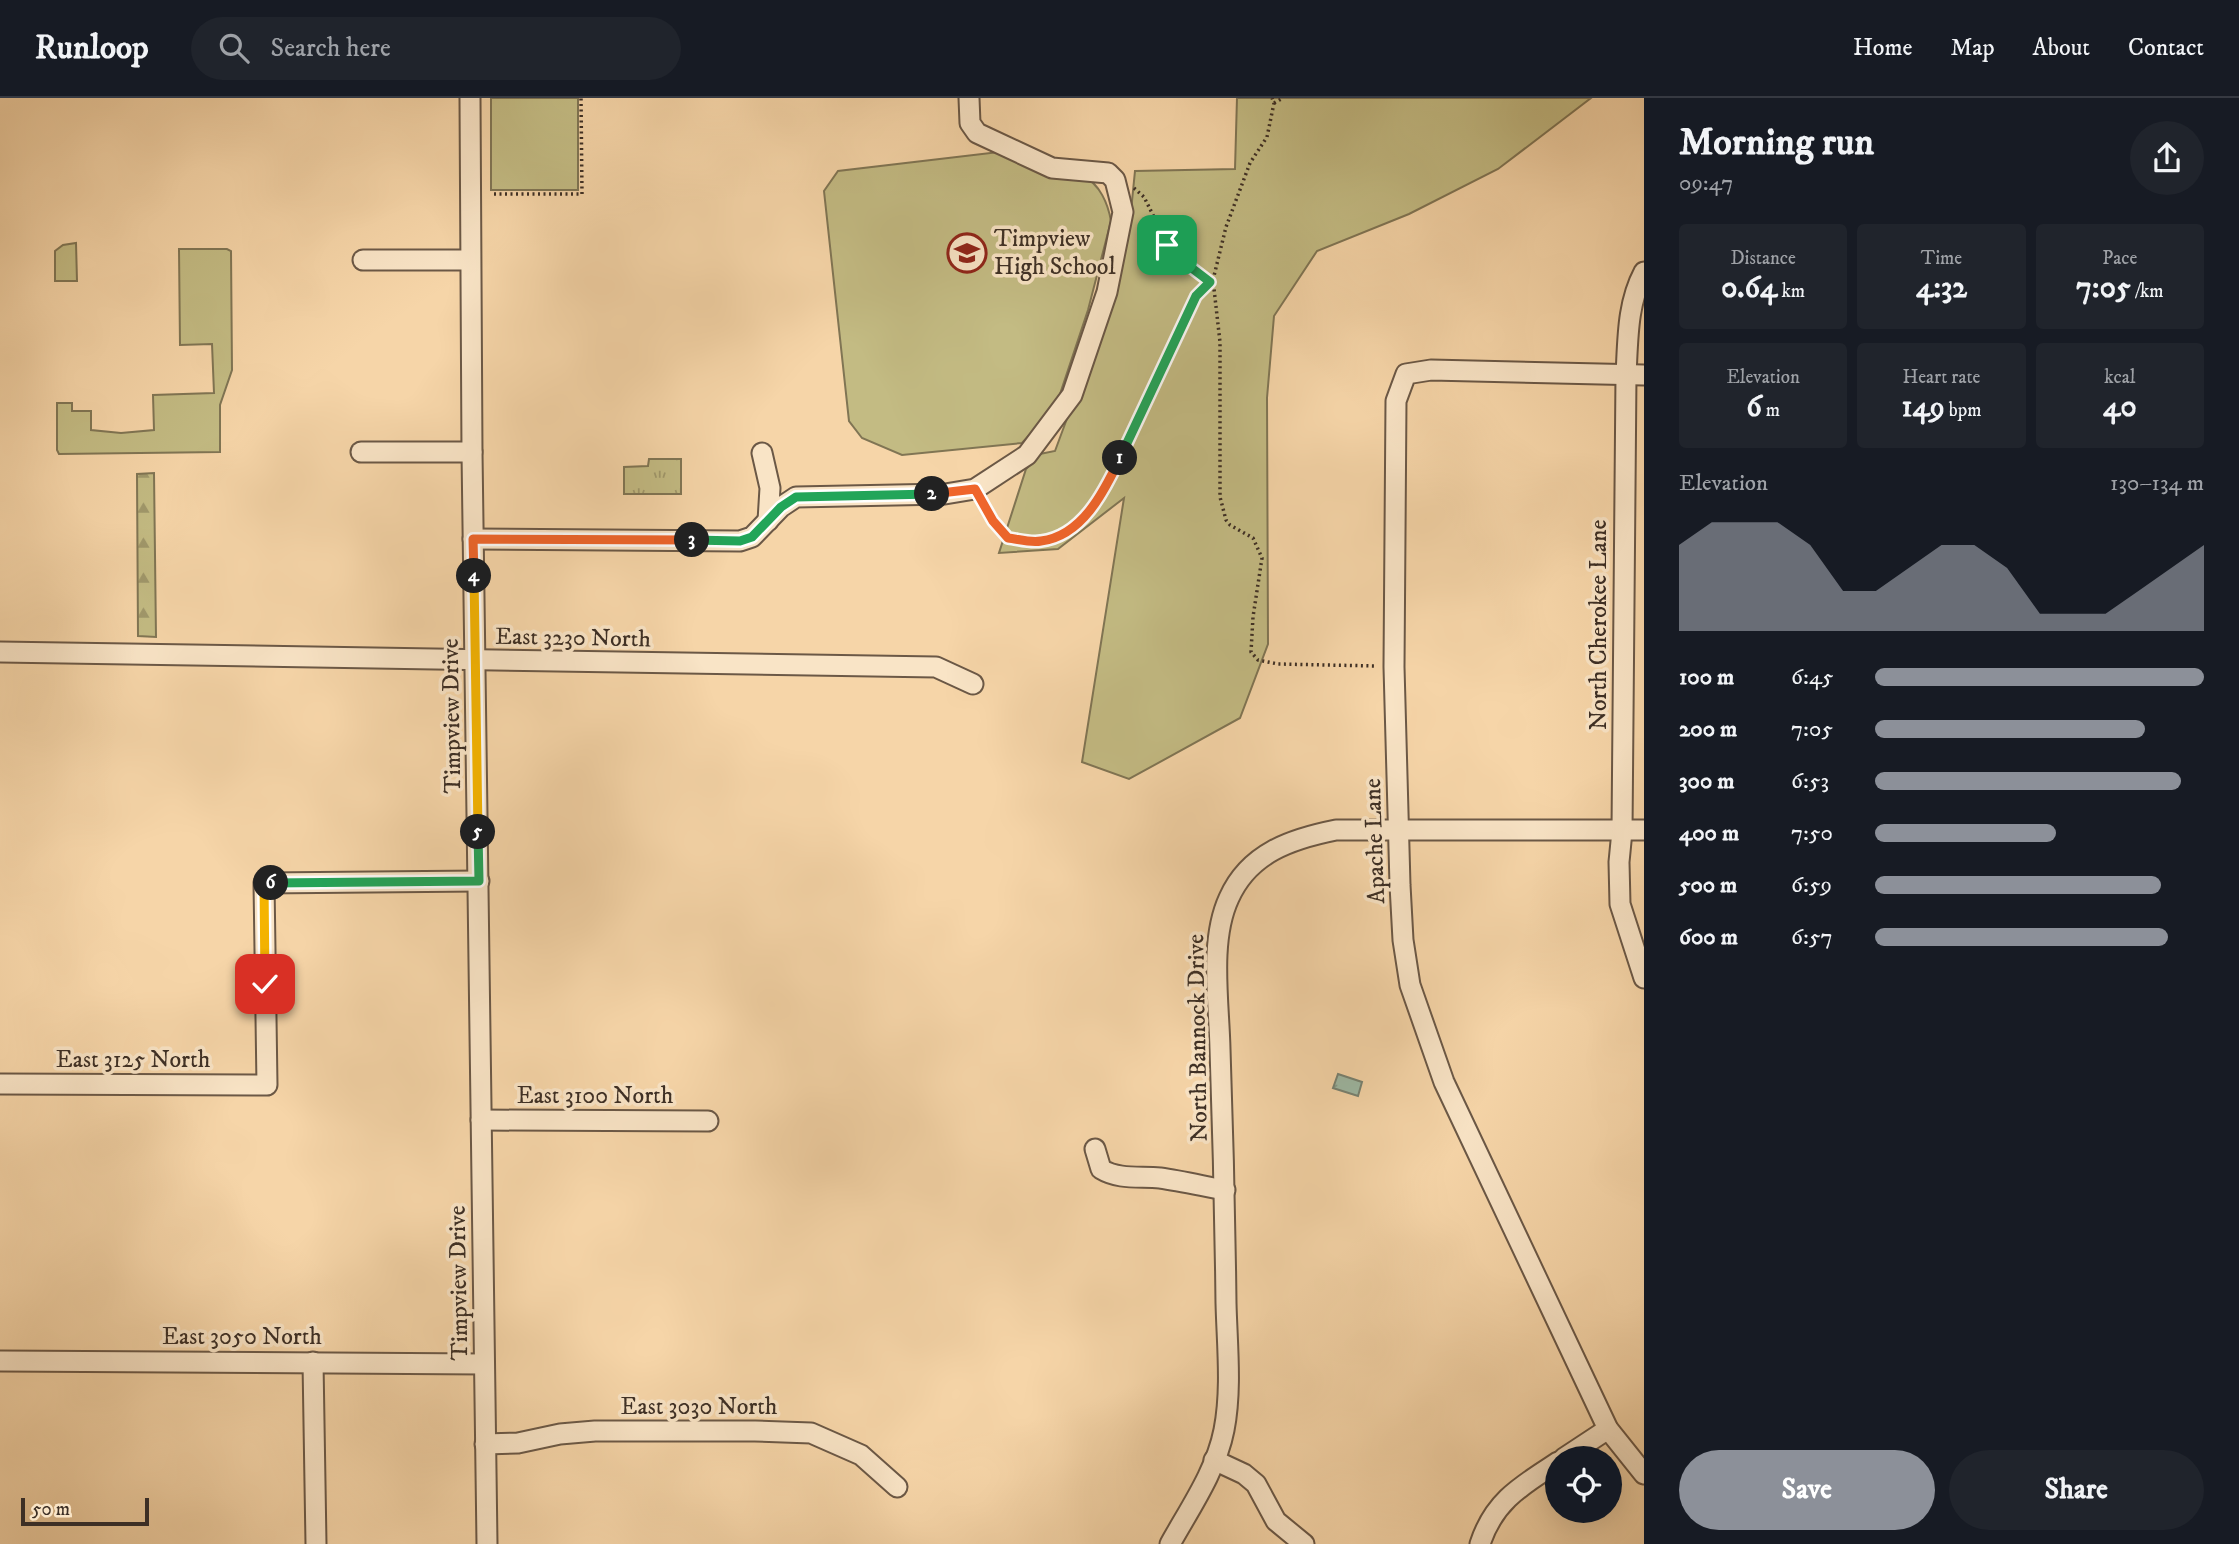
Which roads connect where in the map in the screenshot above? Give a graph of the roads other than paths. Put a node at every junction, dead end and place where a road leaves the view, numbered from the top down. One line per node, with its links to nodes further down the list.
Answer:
1 (470, 98): 4 (street, Timpview Drive)
2 (969, 98): 10 (street)
3 (363, 260): 4 (street)
4 (470, 260): 8 (street, Timpview Drive)
5 (1644, 272): 6 (street, North Cherokee Lane)
6 (1635, 375): 13 (street, North Cherokee Lane); 17 (street, Apache Lane)
7 (361, 452): 8 (street)
8 (472, 452): 11 (street, Timpview Drive)
9 (762, 453): 10 (street)
10 (768, 521): 11 (street)
11 (473, 539): 15 (street, Timpview Drive)
12 (1644, 602): 13 (street)
13 (1624, 603): 19 (street, North Cherokee Lane)
14 (0, 652): 15 (street, East 3230 North)
15 (475, 661): 16 (street, East 3230 North); 20 (street, Timpview Drive)
16 (973, 684)
17 (1398, 829): 19 (street, North Bannock Drive); 26 (street, North Bannock Drive); 30 (street, Apache Lane)
18 (1644, 830): 19 (street, North Bannock Drive)
19 (1622, 831): 21 (street, North Cherokee Lane)
20 (479, 881): 22 (street, East 3125 North); 23 (street, Timpview Drive)
21 (1644, 978)
22 (0, 1084)
23 (481, 1120): 24 (street, East 3100 North); 29 (street, Timpview Drive)
24 (708, 1121)
25 (1096, 1149): 26 (street)
26 (1225, 1190): 33 (street, North Bannock Drive)
27 (0, 1361): 28 (street, East 3050 North)
28 (313, 1362): 29 (street, East 3050 North); 37 (street)
29 (484, 1364): 31 (street, Timpview Drive)
30 (1608, 1429): 32 (street); 35 (street, Apache Lane)
31 (485, 1444): 36 (street, East 3030 North); 38 (street, Timpview Drive)
32 (1582, 1446)
33 (1214, 1460): 39 (street, North Bannock Drive); 40 (street)
34 (1545, 1470): 41 (street)
35 (1644, 1474)
36 (897, 1487)
37 (316, 1544)
38 (486, 1544)
39 (1170, 1544)
40 (1304, 1544)
41 (1480, 1544)

